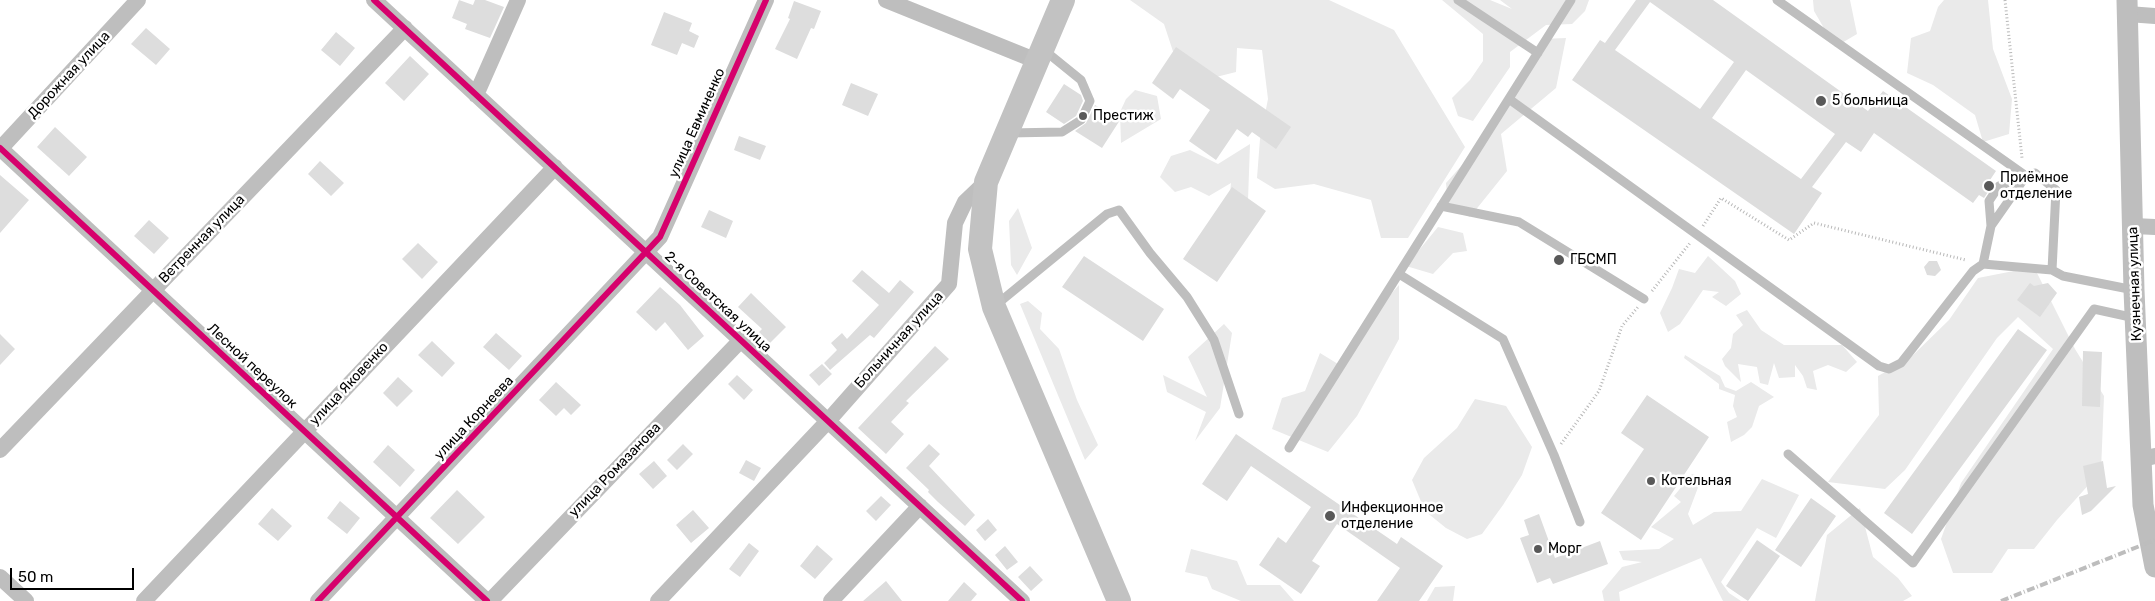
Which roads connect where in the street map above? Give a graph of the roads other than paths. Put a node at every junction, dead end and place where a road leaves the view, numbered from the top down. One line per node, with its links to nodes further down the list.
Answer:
1 (138, 0): 18 (street, Дорожная улица)
2 (374, 0): 12 (street, 2-я Советская улица)
3 (518, 0): 15 (street)
4 (766, 0): 26 (street, улица Евминенко)
5 (886, 0): 14 (street)
6 (1063, 0): 14 (main road, Больничная улица)
7 (1458, 0): 13 (lane)
8 (1570, 0): 13 (lane)
9 (1777, 0): 20 (lane)
10 (2128, 7): 11 (street); 24 (street, Кузнечная улица)
11 (2155, 16)
12 (405, 28): 15 (street, 2-я Советская улица); 31 (street, Ветренная улица)
13 (1538, 53): 16 (lane)
14 (1040, 54): 17 (main road, Больничная улица); 17 (lane)
15 (476, 94): 19 (street, 2-я Советская улица)
16 (1509, 100): 22 (lane); 27 (lane)
17 (1006, 133): 21 (main road, Больничная улица)
18 (0, 149): 31 (street, Лесной переулок)
19 (554, 167): 26 (street, 2-я Советская улица); 38 (street, улица Яковенко)
20 (2025, 175): 23 (lane); 23 (lane); 28 (lane)
21 (986, 182): 33 (main road); 37 (street, Больничная улица)
22 (1441, 206): 29 (lane); 32 (lane)
23 (1991, 226): 27 (lane)
24 (2134, 226): 25 (street); 30 (street, Кузнечная улица)
25 (2155, 227)
26 (647, 253): 35 (street, 2-я Советская улица); 44 (street, улица Корнеева)
27 (1983, 264): 28 (lane)
28 (2052, 270): 30 (lane)
29 (1399, 274): 39 (lane); 45 (lane)
30 (2134, 290): 34 (street, Кузнечная улица)
31 (153, 291): 38 (street, Лесной переулок); 40 (street, Ветренная улица)
32 (1644, 299)
33 (994, 307): 36 (lane); 55 (main road)
34 (2135, 318): 41 (lane); 42 (street, Кузнечная улица)
35 (741, 340): 37 (street, 2-я Советская улица); 52 (street, улица Ромазанова)
36 (1239, 414)
37 (828, 421): 43 (street, 2-я Советская улица); 53 (street, Больничная улица)
38 (304, 432): 44 (street, Лесной переулок); 50 (street, улица Яковенко)
39 (1289, 448)
40 (0, 450)
41 (1788, 454)
42 (2149, 457): 46 (street, Кузнечная улица)
43 (920, 506): 48 (street, 2-я Советская улица); 54 (street)
44 (397, 518): 51 (street, улица Корнеева); 52 (street, Лесной переулок)
45 (1580, 522)
46 (2155, 567)
47 (0, 577): 49 (street)
48 (1012, 598)
49 (26, 601)
50 (144, 601)
51 (318, 601)
52 (488, 601)
53 (658, 601)
54 (831, 601)
55 (1119, 601)

